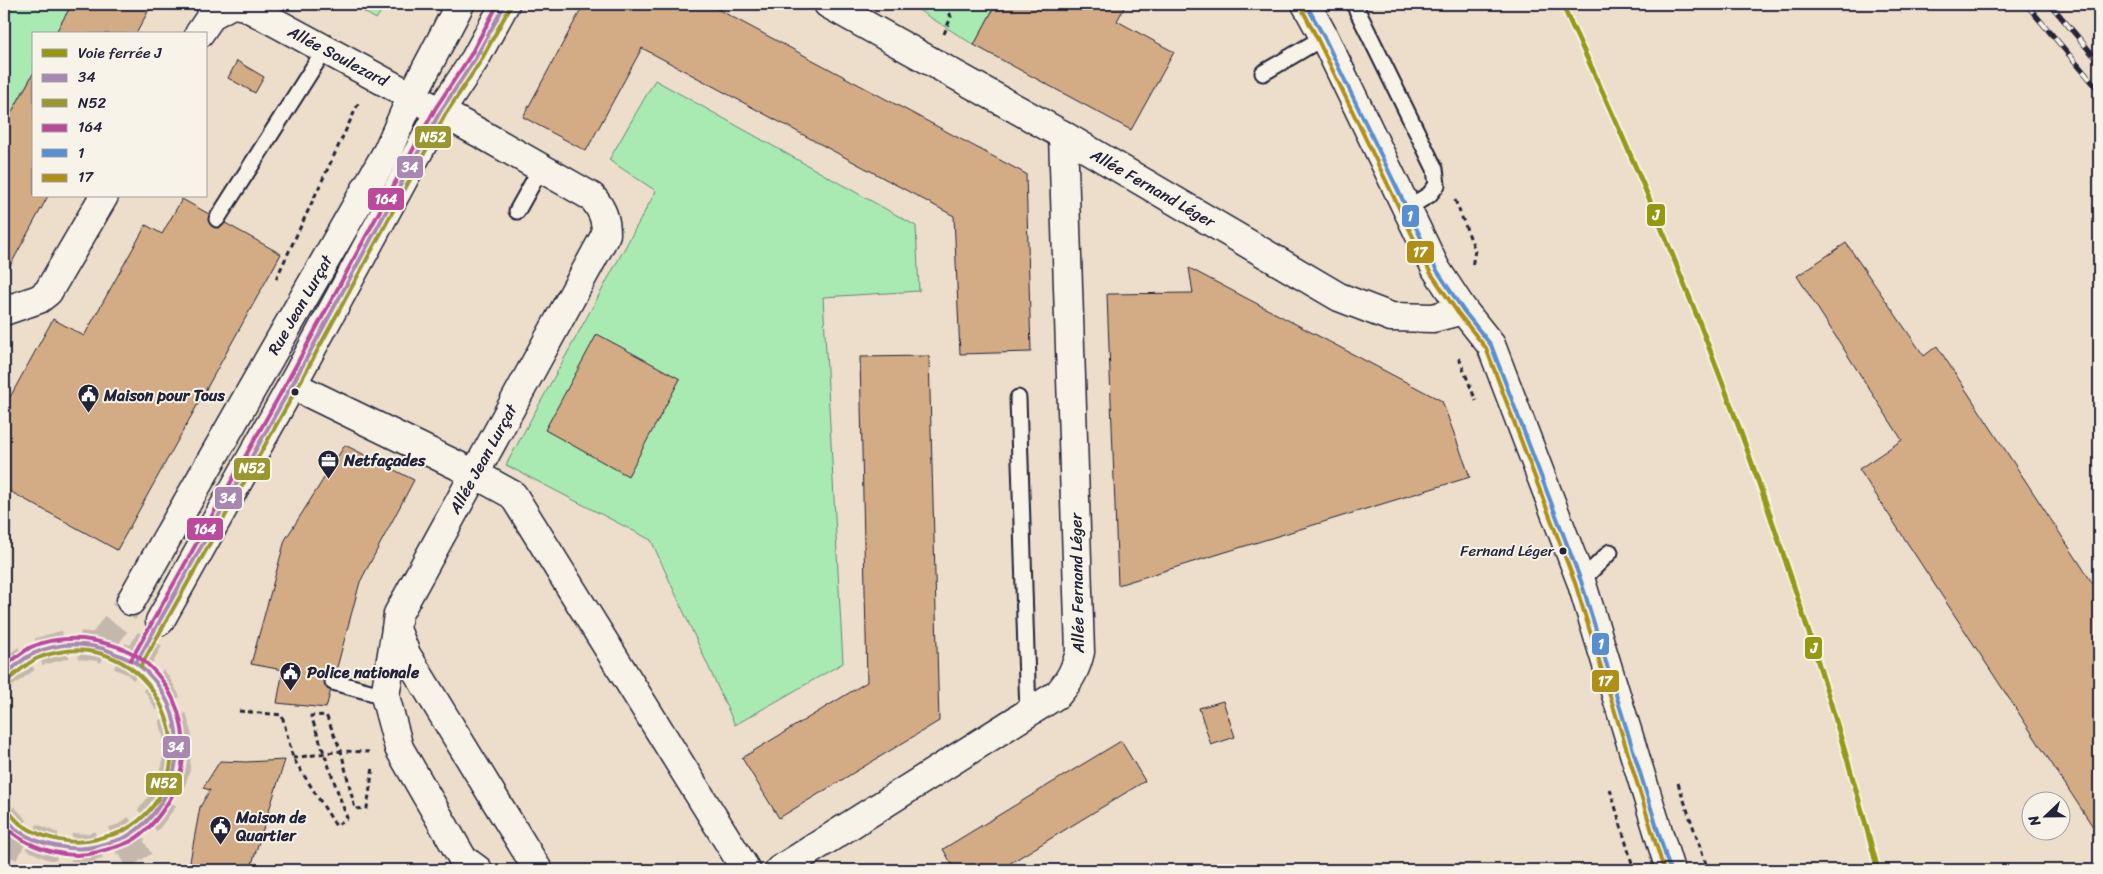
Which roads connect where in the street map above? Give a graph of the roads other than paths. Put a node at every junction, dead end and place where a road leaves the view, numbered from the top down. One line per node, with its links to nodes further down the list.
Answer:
1 (233, 4): 7 (street, Allée Soulezard); 9 (street, Allée Soulezard)
2 (460, 4): 11 (street, Rue Jean Lurçat)
3 (505, 4): 12 (street, Rue Jean Lurçat)
4 (828, 4): 13 (street, Allée Fernand Léger)
5 (1306, 4): 8 (street)
6 (1354, 4): 16 (lane)
7 (200, 32)
8 (1324, 37): 10 (lane); 16 (street)
9 (326, 49): 11 (street, Allée Soulezard); 18 (lane)
10 (1263, 73)
11 (412, 96): 12 (street, Allée Soulezard); 26 (street, Rue Jean Lurçat)
12 (440, 112): 14 (street, Allée Jean Lurçat); 21 (street, Rue Jean Lurçat)
13 (1063, 135): 19 (street, Allée Fernand Léger); 31 (street, Allée Fernand Léger)
14 (541, 168): 17 (lane); 23 (street, Allée Jean Lurçat)
15 (103, 198): 20 (street)
16 (1407, 208): 19 (street)
17 (517, 211)
18 (217, 219)
19 (1463, 310): 25 (street)
20 (4, 311)
21 (292, 385): 23 (street); 27 (street, Rue Jean Lurçat)
22 (1018, 398): 31 (lane)
23 (475, 474): 28 (street, Allée Jean Lurçat); 34 (street)
24 (1610, 552): 25 (lane)
25 (1581, 581): 36 (street)
26 (131, 601)
27 (160, 621)
28 (396, 630): 30 (street, Allée Jean Lurçat); 33 (street)
29 (333, 682): 30 (lane)
30 (386, 696): 32 (street)
31 (1028, 714): 35 (street, Allée Fernand Léger)
32 (478, 870)
33 (538, 870)
34 (746, 870)
35 (779, 870)
36 (1670, 870)

